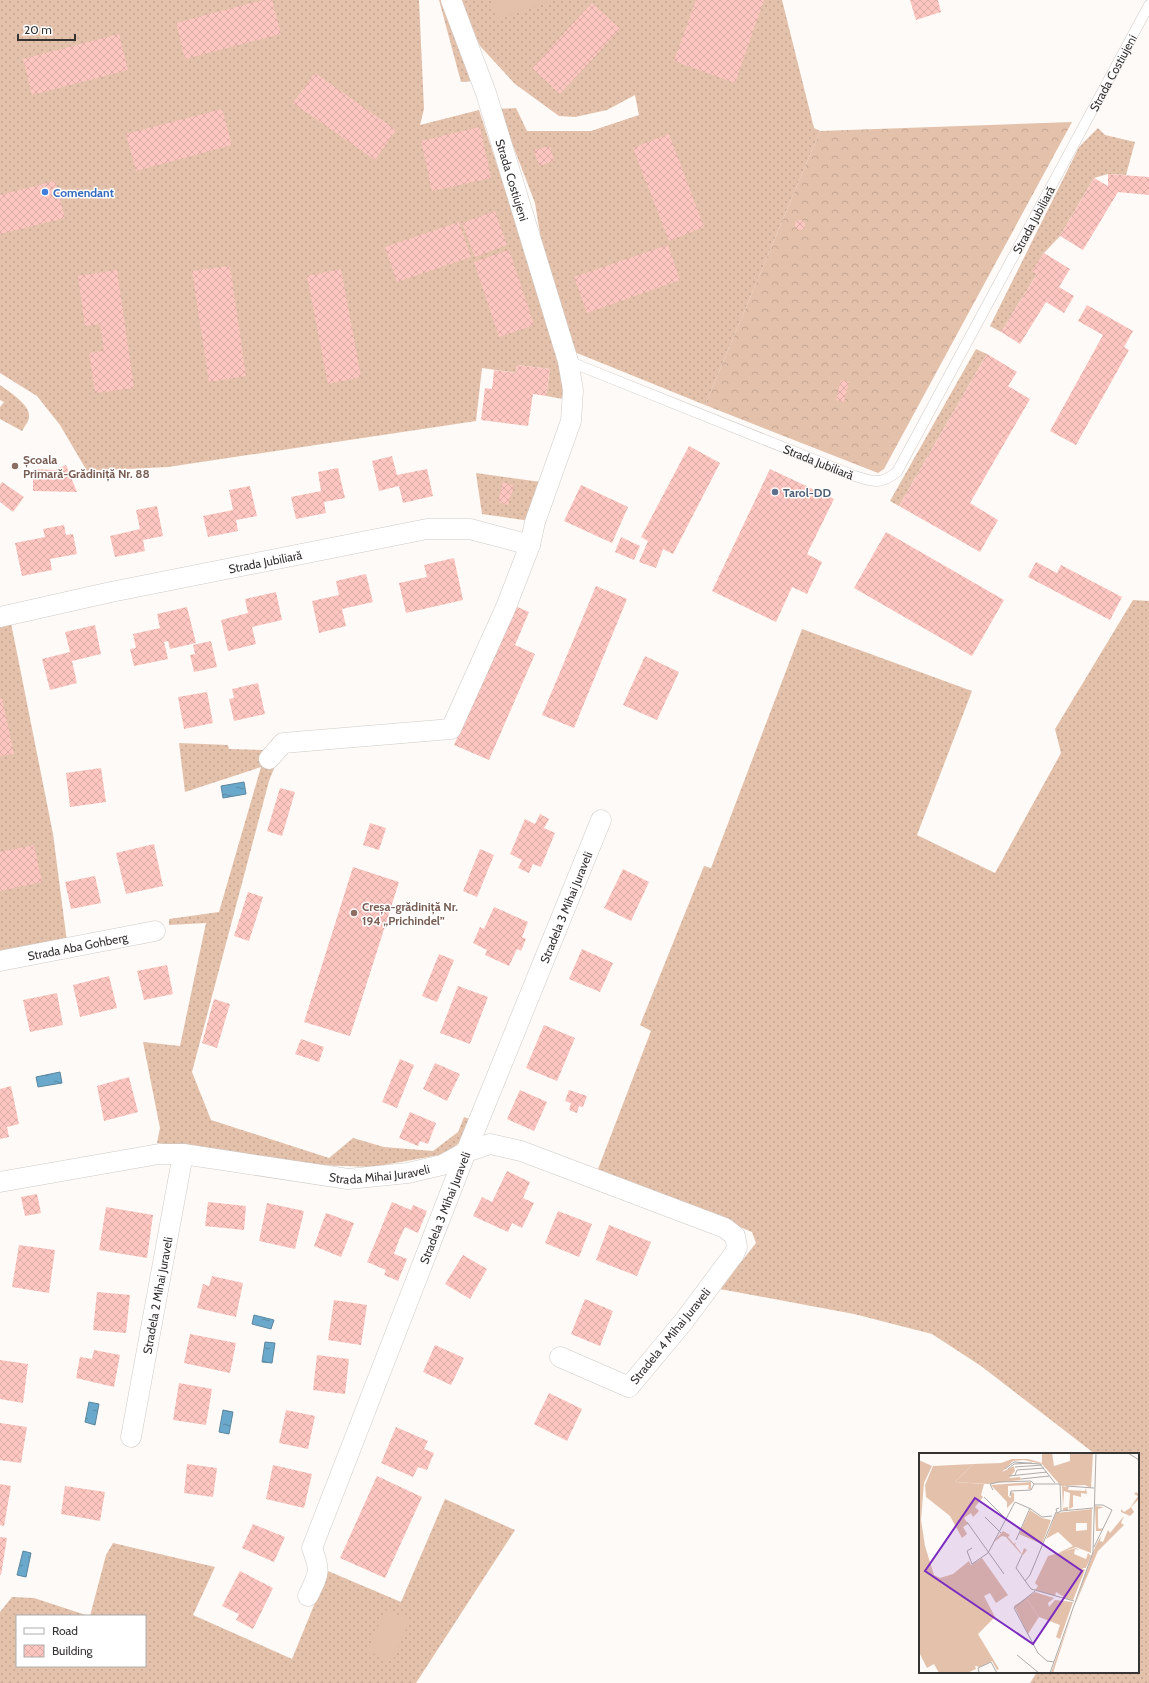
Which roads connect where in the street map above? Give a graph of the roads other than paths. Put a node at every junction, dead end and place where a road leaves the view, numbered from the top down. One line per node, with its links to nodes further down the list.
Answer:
1 (451, 0): 4 (street, Strada Costiujeni)
2 (1149, 5): 3 (lane, Strada Costiujeni)
3 (1075, 140): 4 (lane, Strada Jubiliară)
4 (568, 360): 5 (street)
5 (530, 545): 6 (street, Strada Jubiliară); 7 (street)
6 (0, 617)
7 (269, 759)
8 (601, 820): 11 (street, Stradela 3 Mihai Juraveli)
9 (155, 931): 10 (street, Strada Aba Gohberg)
10 (0, 961)
11 (466, 1152): 12 (street, Strada Mihai Juraveli); 14 (street, Strada Mihai Juraveli); 17 (street, Stradela 3 Mihai Juraveli)
12 (183, 1154): 13 (street, Strada Mihai Juraveli); 16 (street, Stradela 2 Mihai Juraveli)
13 (0, 1182)
14 (737, 1242): 15 (street, Stradela 4 Mihai Juraveli)
15 (560, 1357)
16 (131, 1437)
17 (308, 1596)

